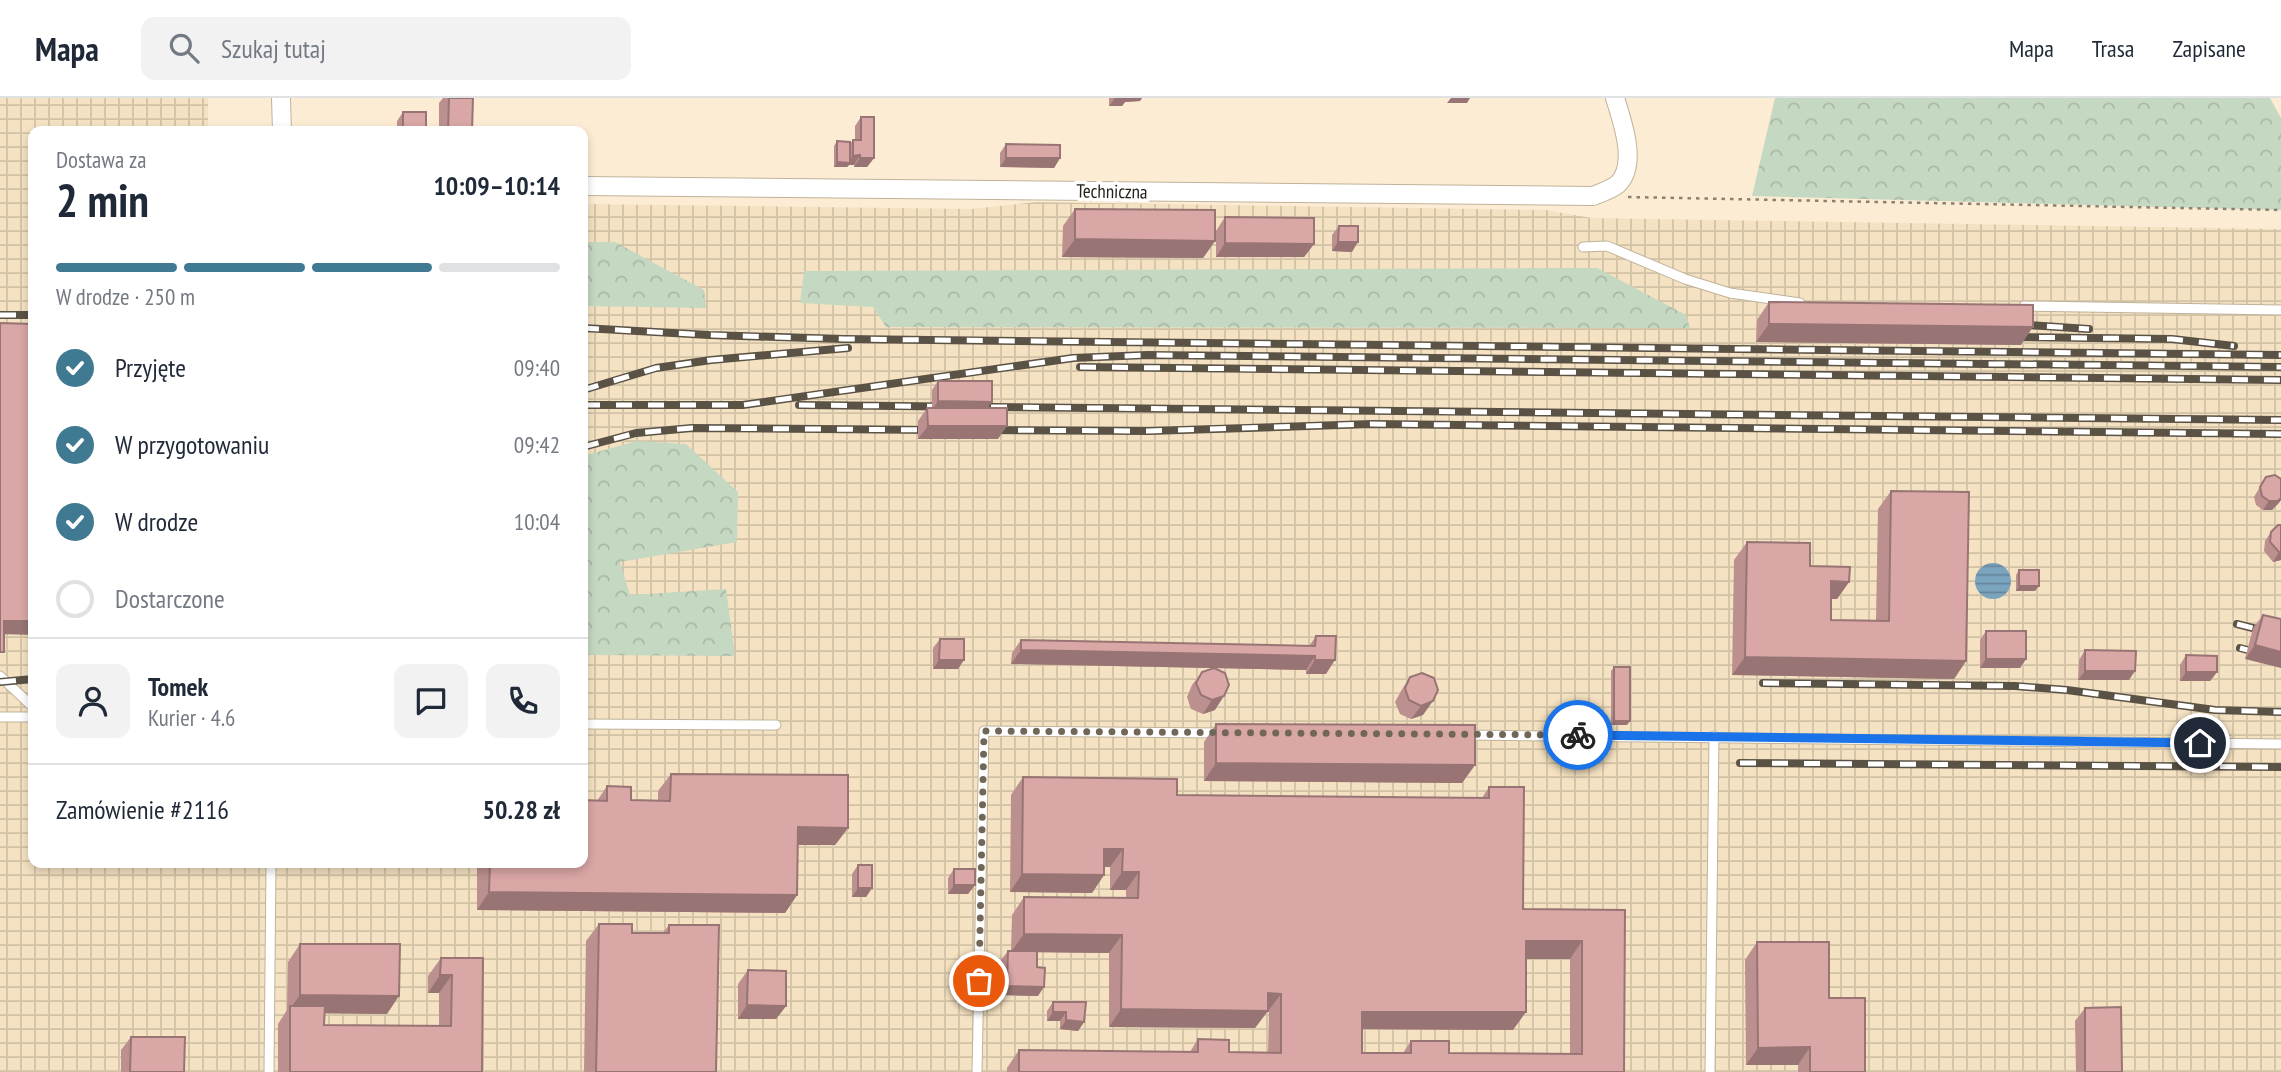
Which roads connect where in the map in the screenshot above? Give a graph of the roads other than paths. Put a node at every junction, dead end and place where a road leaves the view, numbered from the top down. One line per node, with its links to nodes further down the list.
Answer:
1 (281, 98): 3 (street)
2 (1615, 98): 4 (street, Techniczna)
3 (282, 126)
4 (588, 186)
5 (1583, 247): 6 (lane)
6 (1808, 303)
7 (2009, 305): 8 (lane)
8 (2281, 310)
9 (0, 676): 10 (lane)
10 (28, 702)
11 (0, 717): 12 (lane)
12 (28, 717)
13 (588, 724): 14 (lane)
14 (776, 725)
15 (1232, 733): 21 (lane)
16 (1452, 734): 17 (lane)
17 (1714, 736): 18 (lane); 22 (lane)
18 (2281, 744)
19 (271, 868): 20 (lane)
20 (269, 1072)
21 (978, 1072)
22 (1710, 1072)

